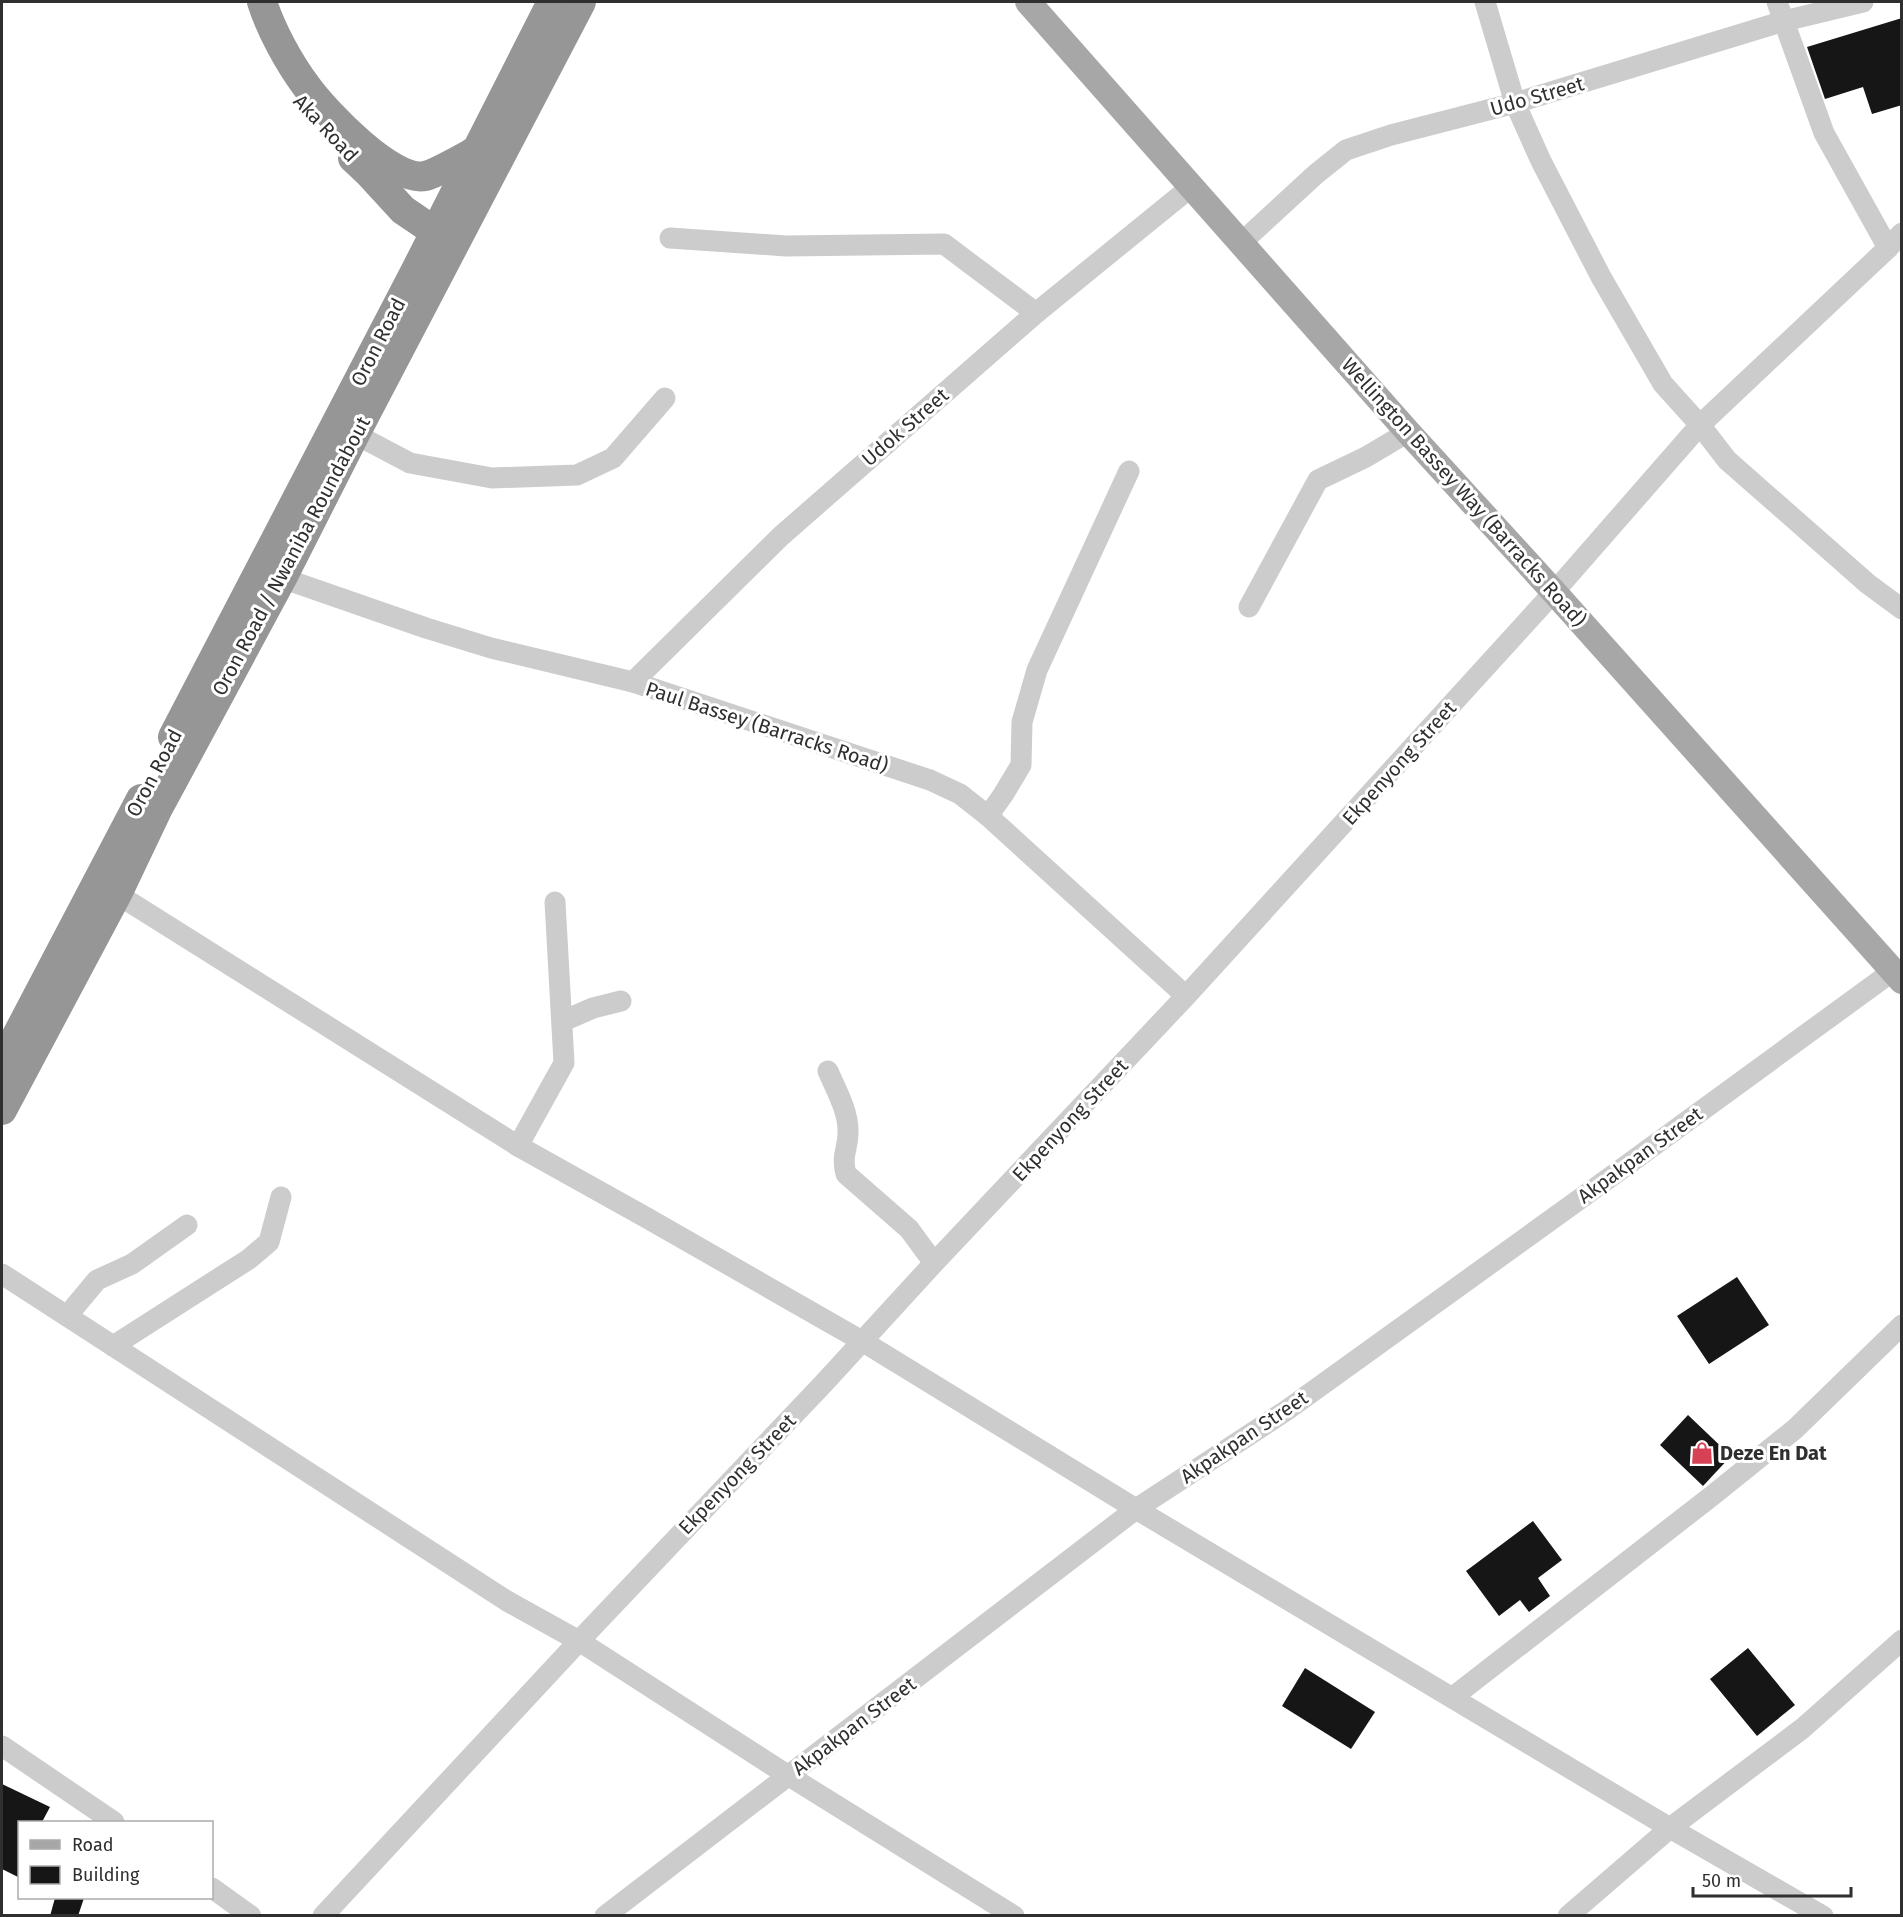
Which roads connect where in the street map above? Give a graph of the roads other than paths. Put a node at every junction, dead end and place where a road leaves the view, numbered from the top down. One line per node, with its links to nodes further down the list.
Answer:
1 (246, 2): 13 (highway, Aka Road)
2 (262, 2): 11 (highway)
3 (552, 2): 11 (highway, Oron Road)
4 (581, 2): 21 (highway, Oron Road / Nwaniba Roundabout)
5 (1028, 2): 12 (main road, Wellington Bassey Way (Barracks Road))
6 (1485, 2): 10 (street)
7 (1777, 2): 9 (street)
8 (1863, 2): 9 (street, Udo Street)
9 (1784, 21): 10 (street, Udo Street); 15 (street)
10 (1515, 104): 16 (street, Udo Street); 19 (street)
11 (474, 152): 13 (highway, Oron Road)
12 (1191, 187): 16 (main road, Wellington Bassey Way (Barracks Road)); 17 (street, Udok Street)
13 (434, 231): 35 (highway, Oron Road)
14 (670, 238): 17 (street)
15 (1895, 241): 19 (street, Ekpenyong Street)
16 (1241, 243): 20 (main road, Wellington Bassey Way (Barracks Road))
17 (1036, 313): 27 (street, Udok Street)
18 (665, 398): 21 (street)
19 (1700, 425): 24 (street, Ekpenyong Street); 26 (street)
20 (1408, 432): 24 (main road, Wellington Bassey Way (Barracks Road)); 25 (street)
21 (355, 434): 23 (highway, Oron Road / Nwaniba Roundabout)
22 (1129, 471): 28 (street)
23 (282, 578): 27 (street, Paul Bassey (Barracks Road)); 29 (highway, Oron Road / Nwaniba Roundabout)
24 (1554, 592): 31 (main road, Wellington Bassey Way (Barracks Road)); 32 (street, Ekpenyong Street)
25 (1249, 607)
26 (1902, 609)
27 (633, 682): 28 (street, Paul Bassey (Barracks Road))
28 (988, 816): 32 (street, Paul Bassey (Barracks Road))
29 (117, 894): 37 (highway, Oron Road / Nwaniba Roundabout); 38 (street)
30 (555, 902): 34 (street)
31 (1897, 976): 47 (street, Akpakpan Street)
32 (1186, 996): 41 (street, Ekpenyong Street)
33 (621, 1001): 34 (street)
34 (563, 1021): 38 (street)
35 (2, 1064)
36 (828, 1071): 41 (street)
37 (2, 1110)
38 (518, 1146): 45 (street)
39 (281, 1197): 46 (street)
40 (188, 1226): 43 (street)
41 (934, 1263): 45 (street, Ekpenyong Street)
42 (2, 1274): 43 (street)
43 (67, 1316): 46 (street)
44 (1902, 1325): 50 (street)
45 (862, 1341): 47 (street); 49 (street, Ekpenyong Street)
46 (113, 1346): 49 (street)
47 (1136, 1509): 50 (street); 52 (street, Akpakpan Street)
48 (1902, 1640): 54 (street)
49 (579, 1641): 52 (street); 57 (street, Ekpenyong Street)
50 (1453, 1697): 54 (street)
51 (2, 1746): 53 (street)
52 (789, 1776): 58 (street, Akpakpan Street); 59 (street)
53 (113, 1821)
54 (1670, 1828): 60 (street); 61 (street)
55 (213, 1889): 56 (street)
56 (251, 1916)
57 (323, 1916)
58 (605, 1916)
59 (1014, 1916)
60 (1568, 1916)
61 (1823, 1916)

